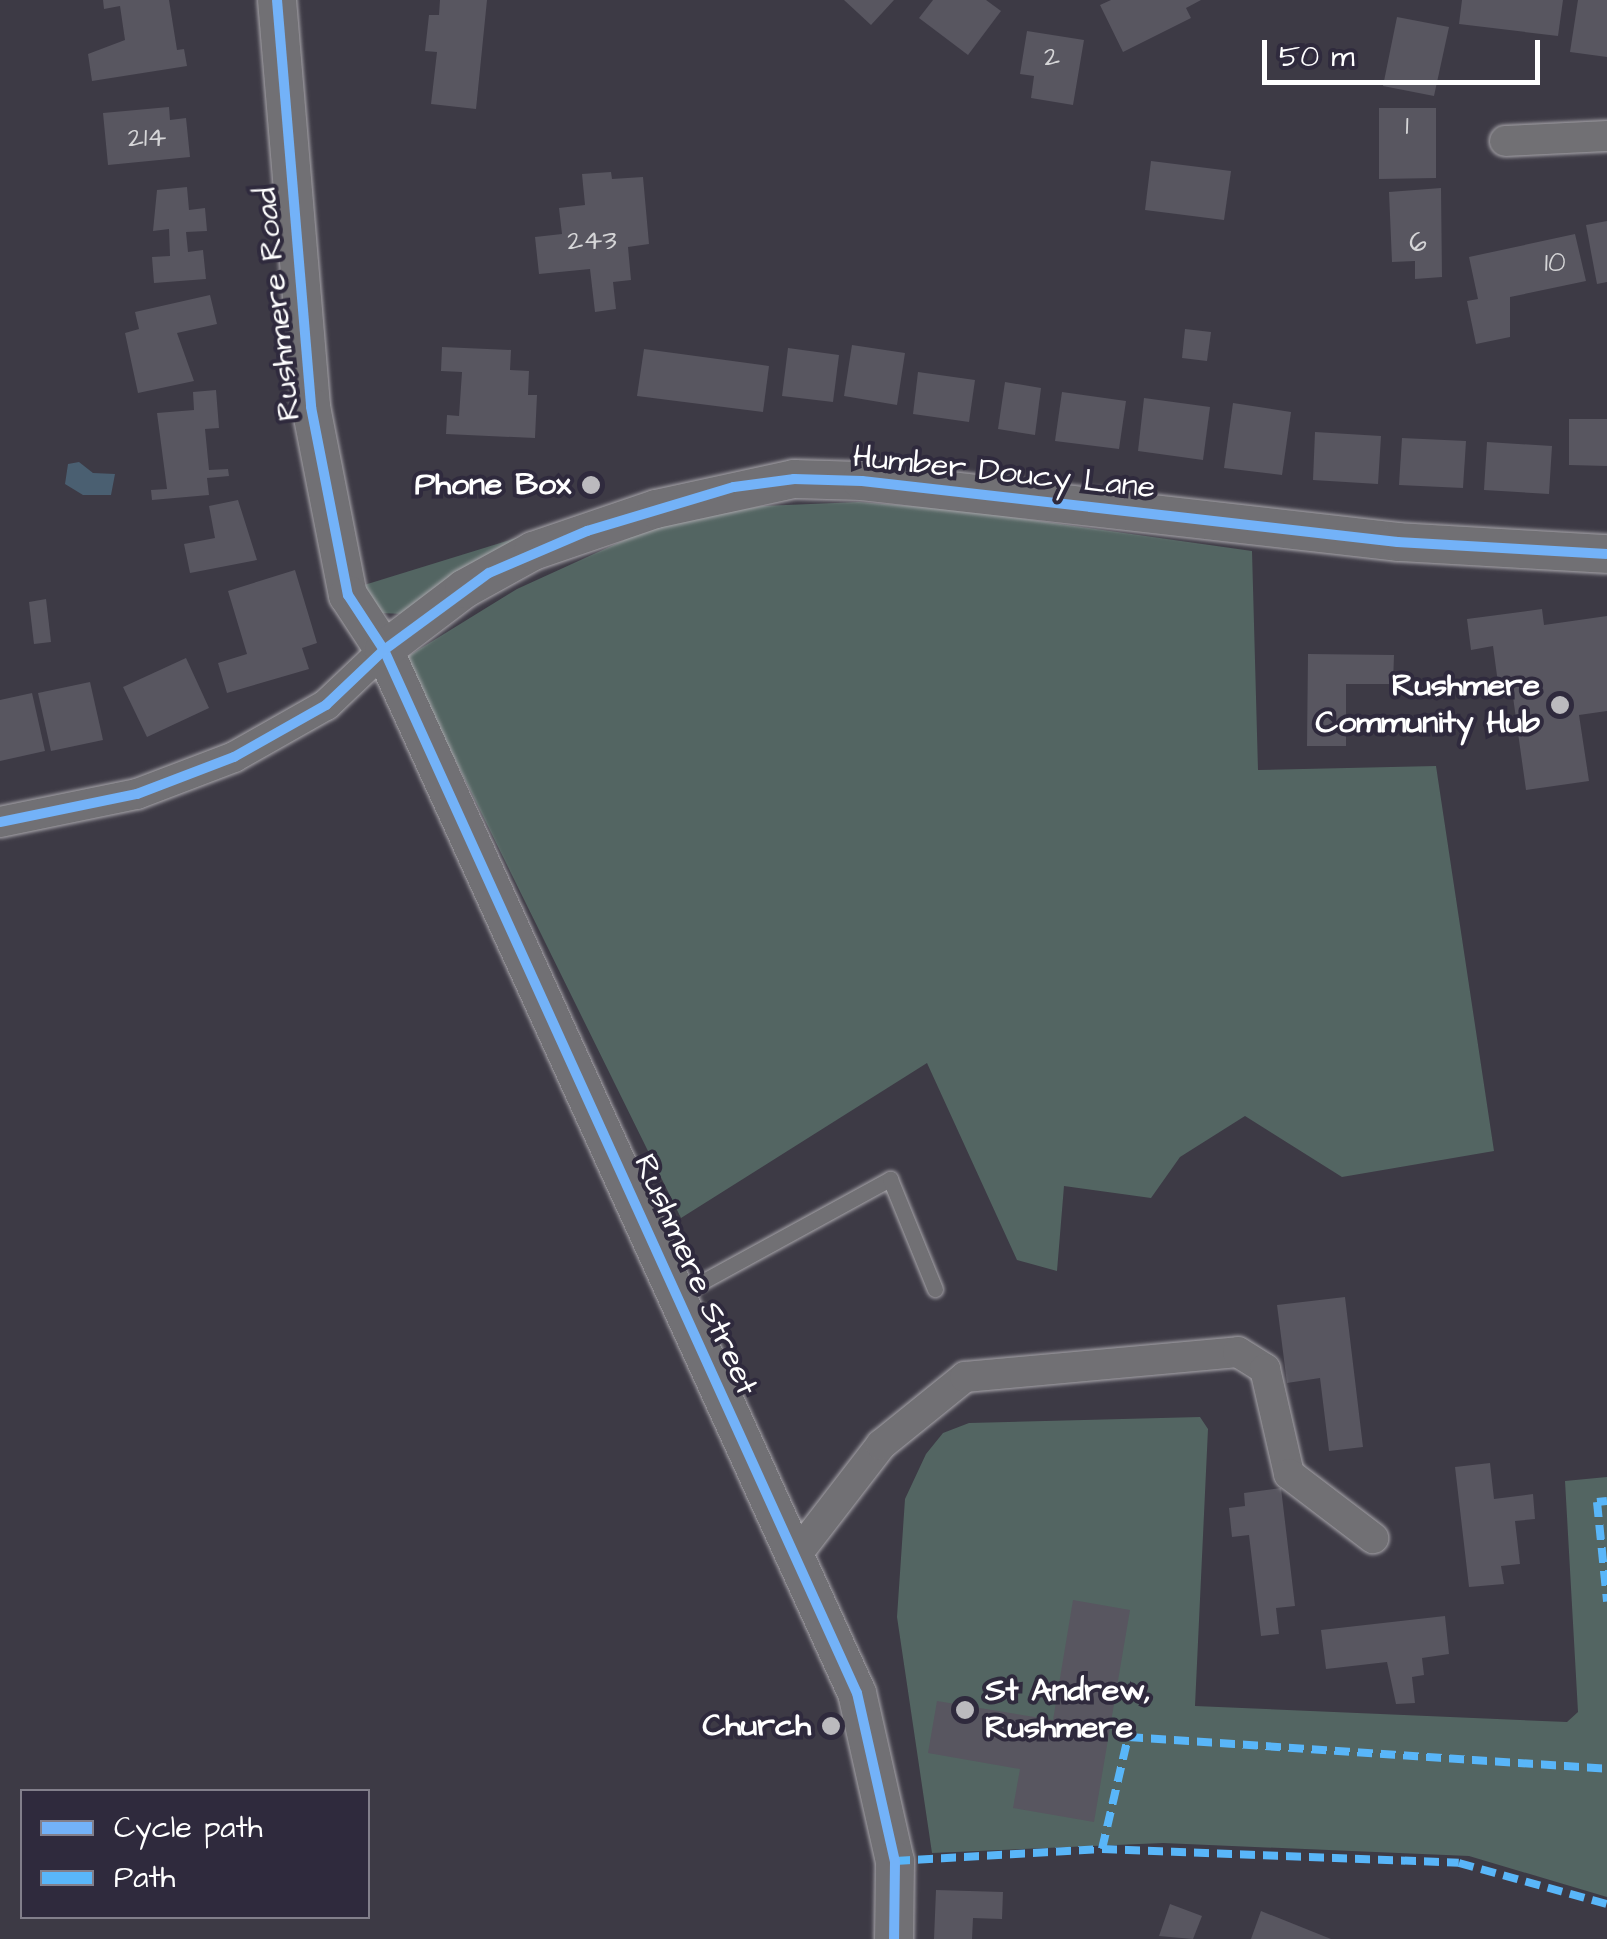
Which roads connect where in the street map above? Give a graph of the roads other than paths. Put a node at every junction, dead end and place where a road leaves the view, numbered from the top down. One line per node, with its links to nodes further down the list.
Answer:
1 (276, 0): 5 (street, Rushmere Road)
2 (1607, 136): 3 (street)
3 (1505, 141)
4 (1607, 554): 5 (street, Humber Doucy Lane)
5 (384, 650): 6 (street, Humber Doucy Lane); 8 (street, Rushmere Street)
6 (0, 822)
7 (936, 1289): 8 (lane)
8 (678, 1295): 10 (street, Rushmere Street)
9 (1372, 1538): 10 (street)
10 (794, 1558): 11 (street, Rushmere Street)
11 (894, 1939)

